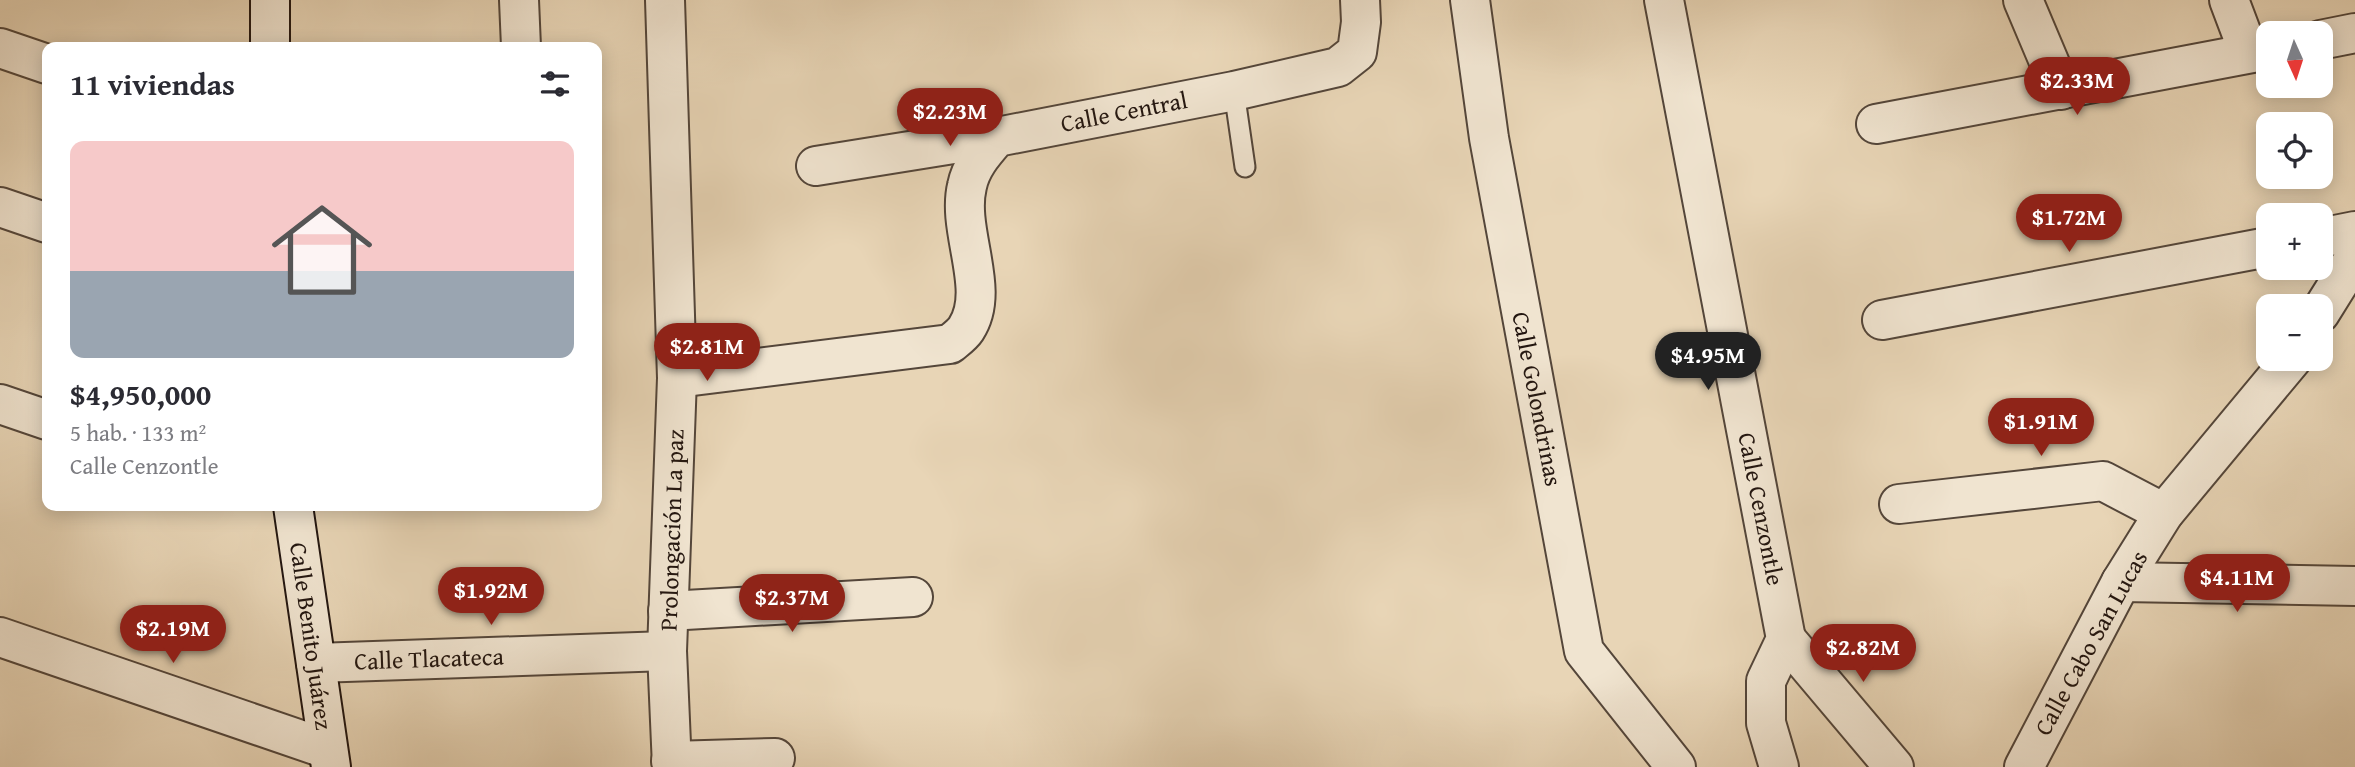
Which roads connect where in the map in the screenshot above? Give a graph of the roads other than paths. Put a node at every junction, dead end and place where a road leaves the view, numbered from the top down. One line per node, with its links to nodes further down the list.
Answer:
1 (270, 0): 11 (street)
2 (519, 0): 12 (street)
3 (665, 0): 32 (street, Prolongación La paz)
4 (1360, 0): 18 (street, Calle Central)
5 (1470, 0): 49 (street, Calle Golondrinas)
6 (1664, 0): 43 (street, Calle Cenzontle)
7 (2023, 0): 17 (street)
8 (2229, 0): 13 (street)
9 (2355, 33): 10 (street)
10 (2333, 37)
11 (270, 42)
12 (521, 42)
13 (2256, 46)
14 (0, 48): 16 (street)
15 (2256, 52): 17 (street)
16 (42, 62)
17 (2061, 90): 19 (street)
18 (1234, 91): 20 (street, Calle Central); 22 (lane)
19 (1876, 124)
20 (998, 137): 21 (street, Calle Central); 32 (street)
21 (816, 166)
22 (1245, 167)
23 (0, 207): 24 (street)
24 (42, 221)
25 (2355, 231): 26 (street)
26 (2333, 235)
27 (2256, 249): 30 (street)
28 (2355, 257): 29 (street)
29 (2332, 294)
30 (1882, 320)
31 (2282, 371): 37 (street, Calle Cabo San Lucas)
32 (677, 378): 41 (street, Prolongación La paz)
33 (0, 404): 34 (street)
34 (42, 418)
35 (1899, 504): 37 (street)
36 (294, 511): 45 (street, Calle Benito Juárez)
37 (2164, 513): 38 (street, Calle Cabo San Lucas)
38 (2121, 582): 39 (street); 52 (street, Calle Cabo San Lucas)
39 (2355, 586)
40 (913, 597): 41 (street)
41 (668, 611): 44 (street, Prolongación La paz)
42 (0, 637): 46 (street)
43 (1786, 639): 50 (street); 51 (street)
44 (667, 651): 45 (street, Calle Tlacateca); 48 (street, Prolongación La paz)
45 (316, 663): 46 (street, Calle Benito Juárez)
46 (329, 758)
47 (775, 758): 48 (street)
48 (671, 764)
49 (1676, 767)
50 (1779, 767)
51 (1894, 767)
52 (2024, 767)

